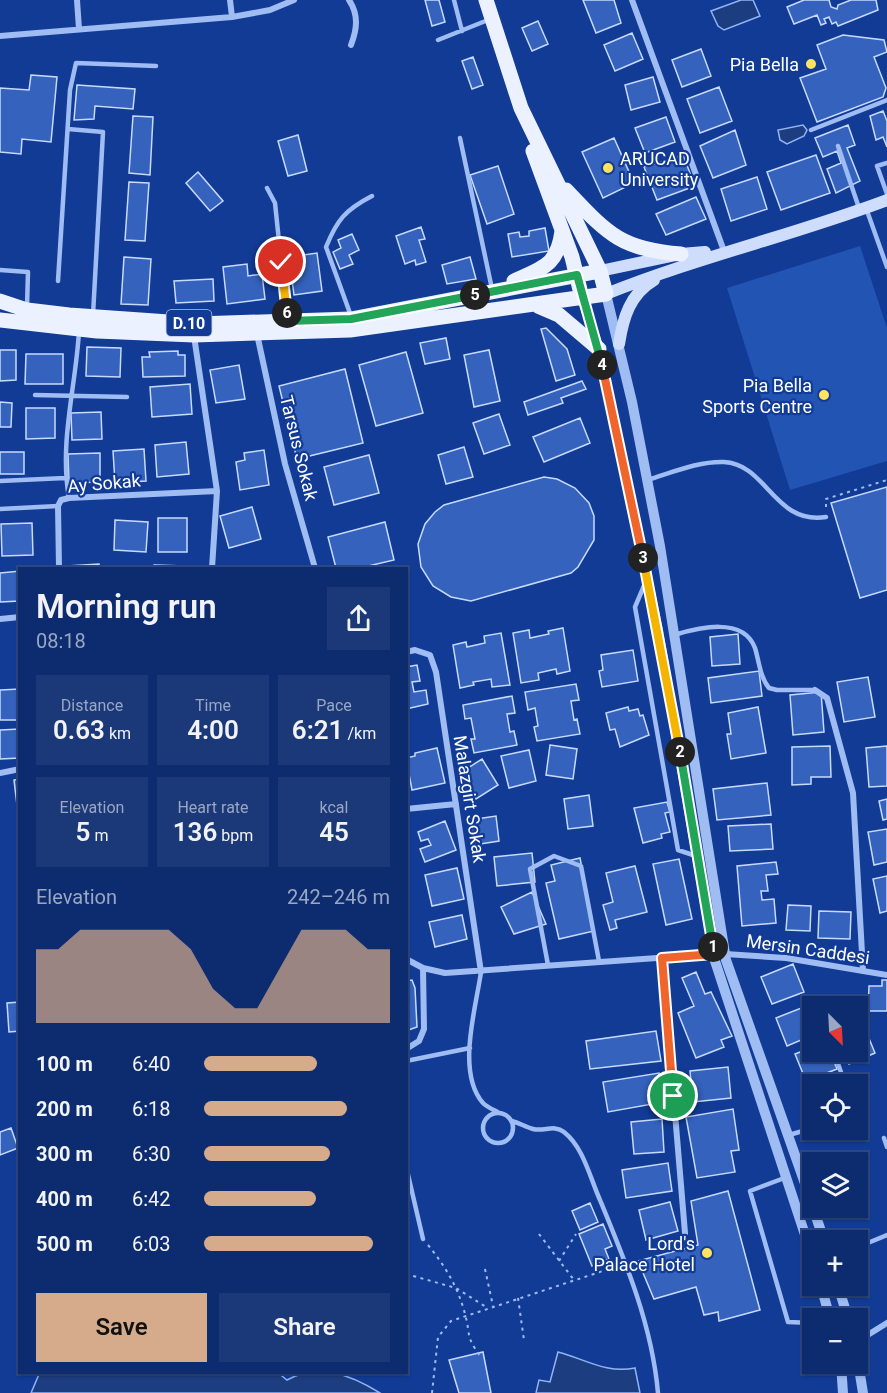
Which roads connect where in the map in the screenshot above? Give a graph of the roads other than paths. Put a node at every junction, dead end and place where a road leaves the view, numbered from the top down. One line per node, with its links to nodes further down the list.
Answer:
1 (77, 0): 10 (street)
2 (230, 0): 8 (street)
3 (294, 0): 8 (street)
4 (349, 0): 14 (street)
5 (454, 0): 11 (lane)
6 (486, 0): 9 (main road)
7 (632, 0): 30 (street)
8 (232, 17): 10 (street)
9 (490, 18): 11 (lane); 17 (main road)
10 (79, 29): 12 (street)
11 (462, 31): 13 (lane)
12 (0, 36)
13 (438, 40)
14 (351, 45)
15 (156, 66): 18 (lane)
16 (887, 100): 19 (lane)
17 (521, 108): 23 (main road); 29 (main road)
18 (68, 129): 36 (lane); 43 (lane)
19 (811, 130)
20 (460, 138): 37 (lane)
21 (838, 146): 28 (lane)
22 (887, 163): 25 (lane)
23 (554, 177): 31 (main road); 34 (main road)
24 (267, 188): 47 (lane)
25 (887, 194)
26 (372, 196): 44 (lane)
27 (887, 200): 28 (main road)
28 (863, 209): 30 (main road); 32 (lane)
29 (562, 228): 35 (main road); 37 (main road)
30 (724, 251): 31 (main road)
31 (678, 261): 34 (main road); 38 (main road); 51 (main road)
32 (887, 267)
33 (0, 270): 42 (lane)
34 (600, 271): 35 (main road); 38 (main road)
35 (577, 275): 37 (main road, D.10); 39 (main road)
36 (58, 281)
37 (493, 291): 45 (main road, D.10)
38 (606, 294): 39 (main road, D.10); 51 (street)
39 (582, 298): 41 (main road, D.10); 52 (street)
40 (0, 302): 42 (main road, D.10)
41 (535, 305): 45 (main road, D.10); 52 (main road)
42 (27, 310): 43 (main road, D.10)
43 (93, 317): 47 (main road, D.10)
44 (351, 319): 45 (main road, D.10); 47 (main road, D.10)
45 (379, 319): 49 (main road, D.10)
46 (0, 320): 48 (main road, D.10)
47 (288, 321)
48 (80, 329): 50 (main road, D.10); 54 (lane)
49 (257, 333): 50 (main road, D.10); 66 (street, Tarsus Sokak)
50 (194, 335): 59 (street)
51 (619, 344): 58 (street)
52 (599, 349): 67 (street)
53 (35, 396): 54 (lane)
54 (71, 397): 55 (lane); 56 (lane)
55 (127, 397)
56 (65, 478): 57 (lane); 60 (lane)
57 (0, 480)
58 (647, 480): 63 (lane); 70 (street)
59 (217, 491): 60 (street, Ay Sokak); 65 (street)
60 (69, 498): 61 (street, Ay Sokak)
61 (58, 506): 62 (lane); 64 (street, Ay Sokak)
62 (0, 509)
63 (826, 517)
64 (59, 567)
65 (212, 567)
66 (315, 567)
67 (647, 579): 77 (street); 77 (lane)
68 (0, 618): 69 (street)
69 (18, 618)
70 (674, 635): 72 (lane); 78 (street)
71 (408, 652): 75 (street, Malazgirt Sokak)
72 (815, 690): 84 (street)
73 (18, 769): 74 (street)
74 (0, 773)
75 (456, 804): 76 (street); 85 (street, Malazgirt Sokak)
76 (408, 809)
77 (697, 856): 78 (street)
78 (717, 954): 79 (street, Mersin Caddesi); 84 (street, Mersin Caddesi); 93 (street); 98 (street)
79 (662, 958): 81 (street, Mersin Caddesi); 100 (street)
80 (408, 960): 83 (street)
81 (599, 961): 82 (street, Mersin Caddesi); 82 (lane)
82 (548, 965): 85 (street, Mersin Caddesi)
83 (423, 968): 85 (street, Mersin Caddesi); 87 (street)
84 (863, 971): 86 (street, Mersin Caddesi)
85 (481, 972): 88 (lane)
86 (887, 975)
87 (408, 1047)
88 (470, 1048): 89 (lane); 90 (lane)
89 (408, 1061)
90 (499, 1113): 91 (lane); 91 (lane)
91 (512, 1121): 109 (lane)
92 (802, 1131): 93 (lane)
93 (789, 1135): 96 (street)
94 (884, 1138): 95 (lane)
95 (887, 1147)
96 (802, 1174)
97 (408, 1175): 102 (lane)
98 (787, 1177): 99 (street); 104 (lane)
99 (804, 1230)
100 (685, 1233)
101 (887, 1235): 103 (lane)
102 (423, 1239)
103 (868, 1242)
104 (802, 1323)
105 (887, 1323): 106 (street)
106 (868, 1335)
107 (842, 1374): 110 (street)
108 (860, 1374): 111 (street)
109 (658, 1393)
110 (843, 1393)
111 (863, 1393)

